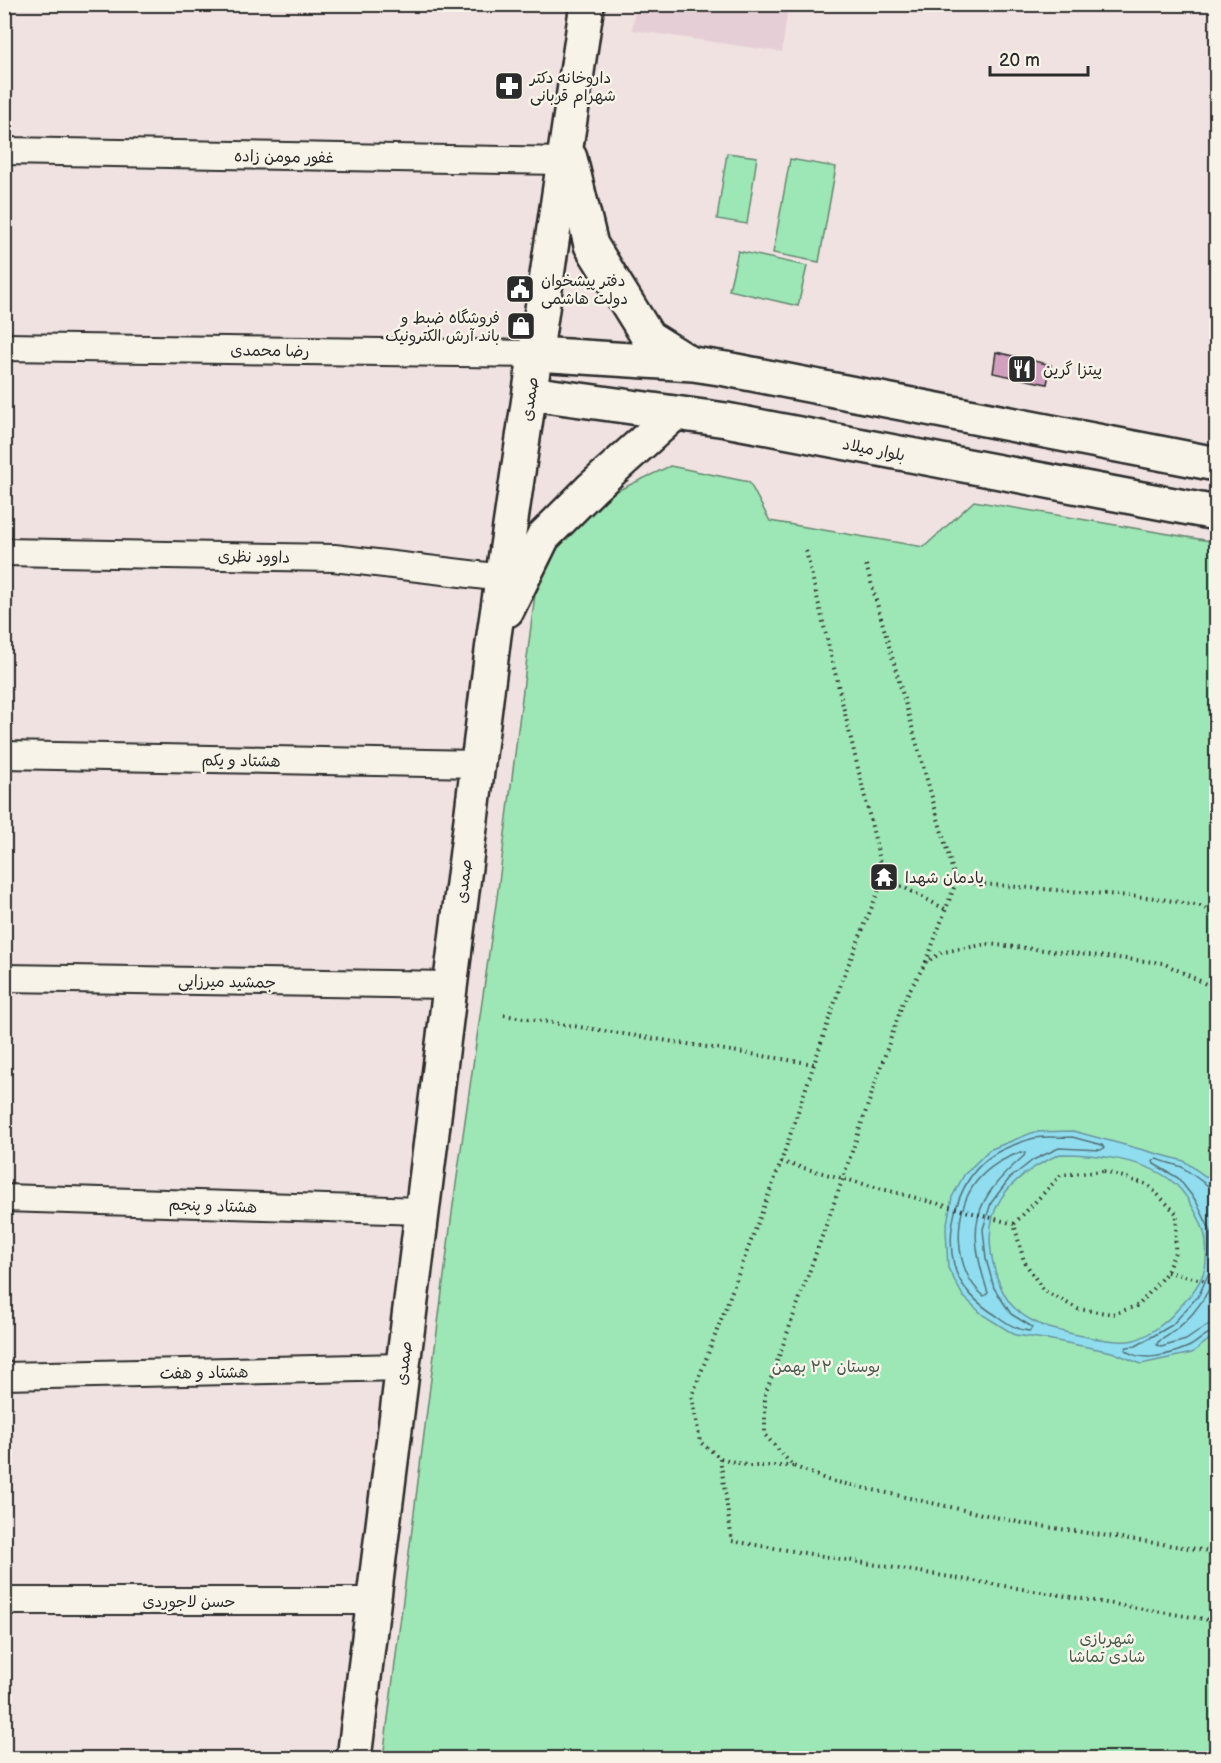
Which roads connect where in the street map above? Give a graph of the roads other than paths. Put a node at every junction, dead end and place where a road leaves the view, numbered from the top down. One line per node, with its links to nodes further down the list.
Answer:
1 (587, 4): 3 (main road, صمدی)
2 (4, 151): 3 (street, غفور مومن زاده)
3 (565, 152): 5 (main road, صمدی); 6 (main road)
4 (4, 346): 5 (street, رضا محمدی)
5 (536, 354): 6 (main road); 7 (main road, صمدی)
6 (693, 364): 9 (main road)
7 (530, 393): 8 (main road, بلوار میلاد); 12 (main road, صمدی)
8 (674, 414): 10 (main road, بلوار میلاد); 13 (main road)
9 (1216, 464)
10 (1216, 507)
11 (4, 552): 12 (street, داوود نظری)
12 (503, 578): 13 (main road, صمدی)
13 (494, 635): 15 (main road, صمدی)
14 (4, 755): 15 (street, هشتاد و یکم)
15 (478, 764): 17 (main road, صمدی)
16 (4, 978): 17 (street, جمشید میرزایی)
17 (450, 985): 19 (main road, صمدی)
18 (4, 1198): 19 (street, هشتاد و پنجم)
19 (422, 1211): 20 (main road, صمدی)
20 (403, 1367): 21 (street, هشتاد و هفت); 23 (main road, صمدی)
21 (4, 1376)
22 (4, 1601): 23 (street, حسن لاجوردی)
23 (374, 1601): 24 (main road, صمدی)
24 (354, 1758)

